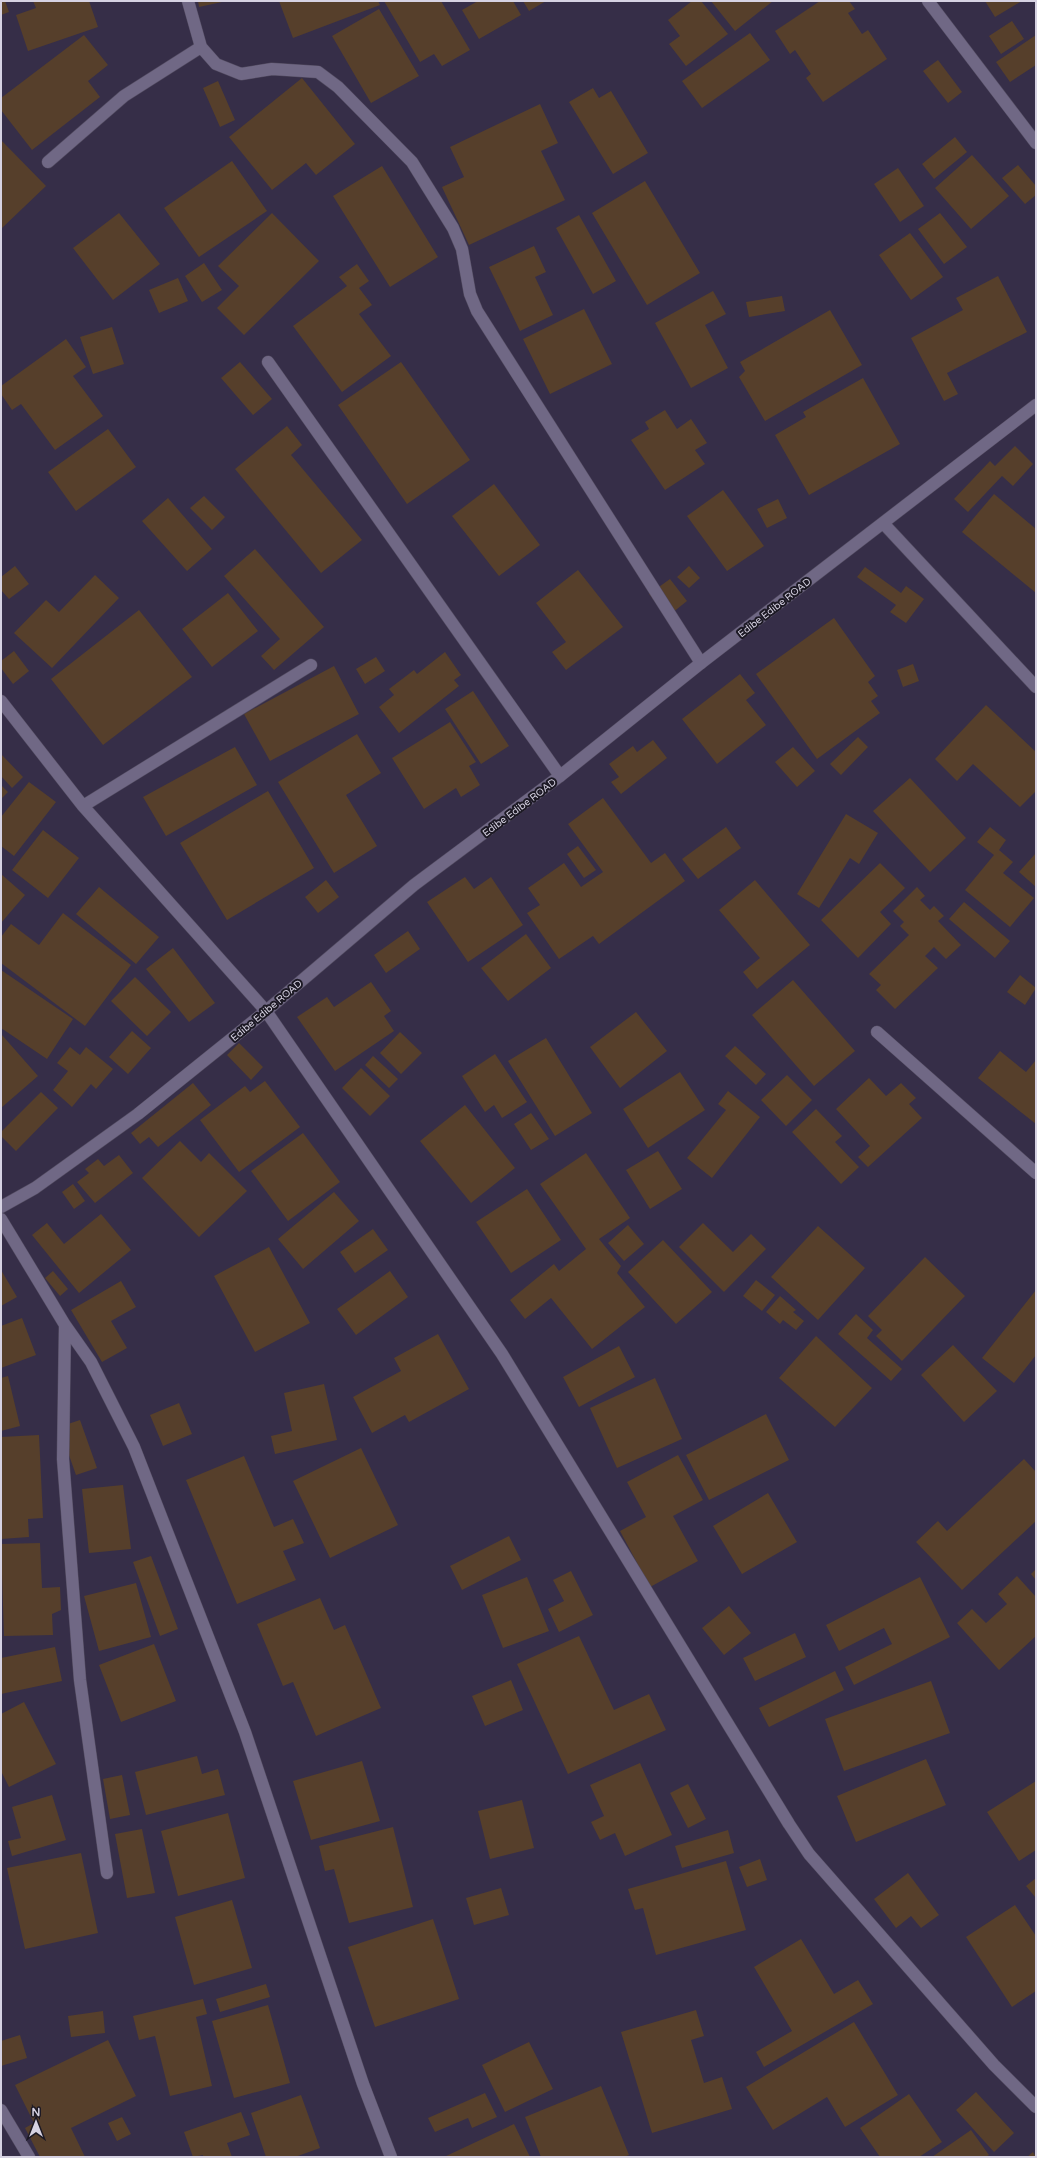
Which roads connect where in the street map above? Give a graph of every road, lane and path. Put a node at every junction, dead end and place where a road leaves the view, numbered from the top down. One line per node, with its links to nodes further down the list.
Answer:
1 (188, 1): 3 (street)
2 (928, 1): 4 (street)
3 (201, 47): 5 (street); 9 (street)
4 (1036, 143)
5 (48, 162)
6 (268, 362): 13 (street)
7 (1036, 405): 8 (street, Edibe Edibe ROAD)
8 (883, 523): 9 (street, Edibe Edibe ROAD); 11 (street)
9 (701, 663): 13 (street, Edibe Edibe ROAD)
10 (311, 665): 14 (street)
11 (1036, 686)
12 (1, 701): 14 (street)
13 (560, 776): 15 (street, Edibe Edibe ROAD)
14 (83, 806): 15 (street)
15 (266, 1011): 18 (street, Edibe Edibe ROAD); 22 (street)
16 (877, 1032): 17 (street)
17 (1036, 1173)
18 (1, 1207)
19 (1, 1219): 20 (street)
20 (65, 1325): 21 (street); 25 (street)
21 (106, 1873)
22 (1036, 2108)
23 (1, 2110): 24 (street)
24 (29, 2157)
25 (391, 2157)

